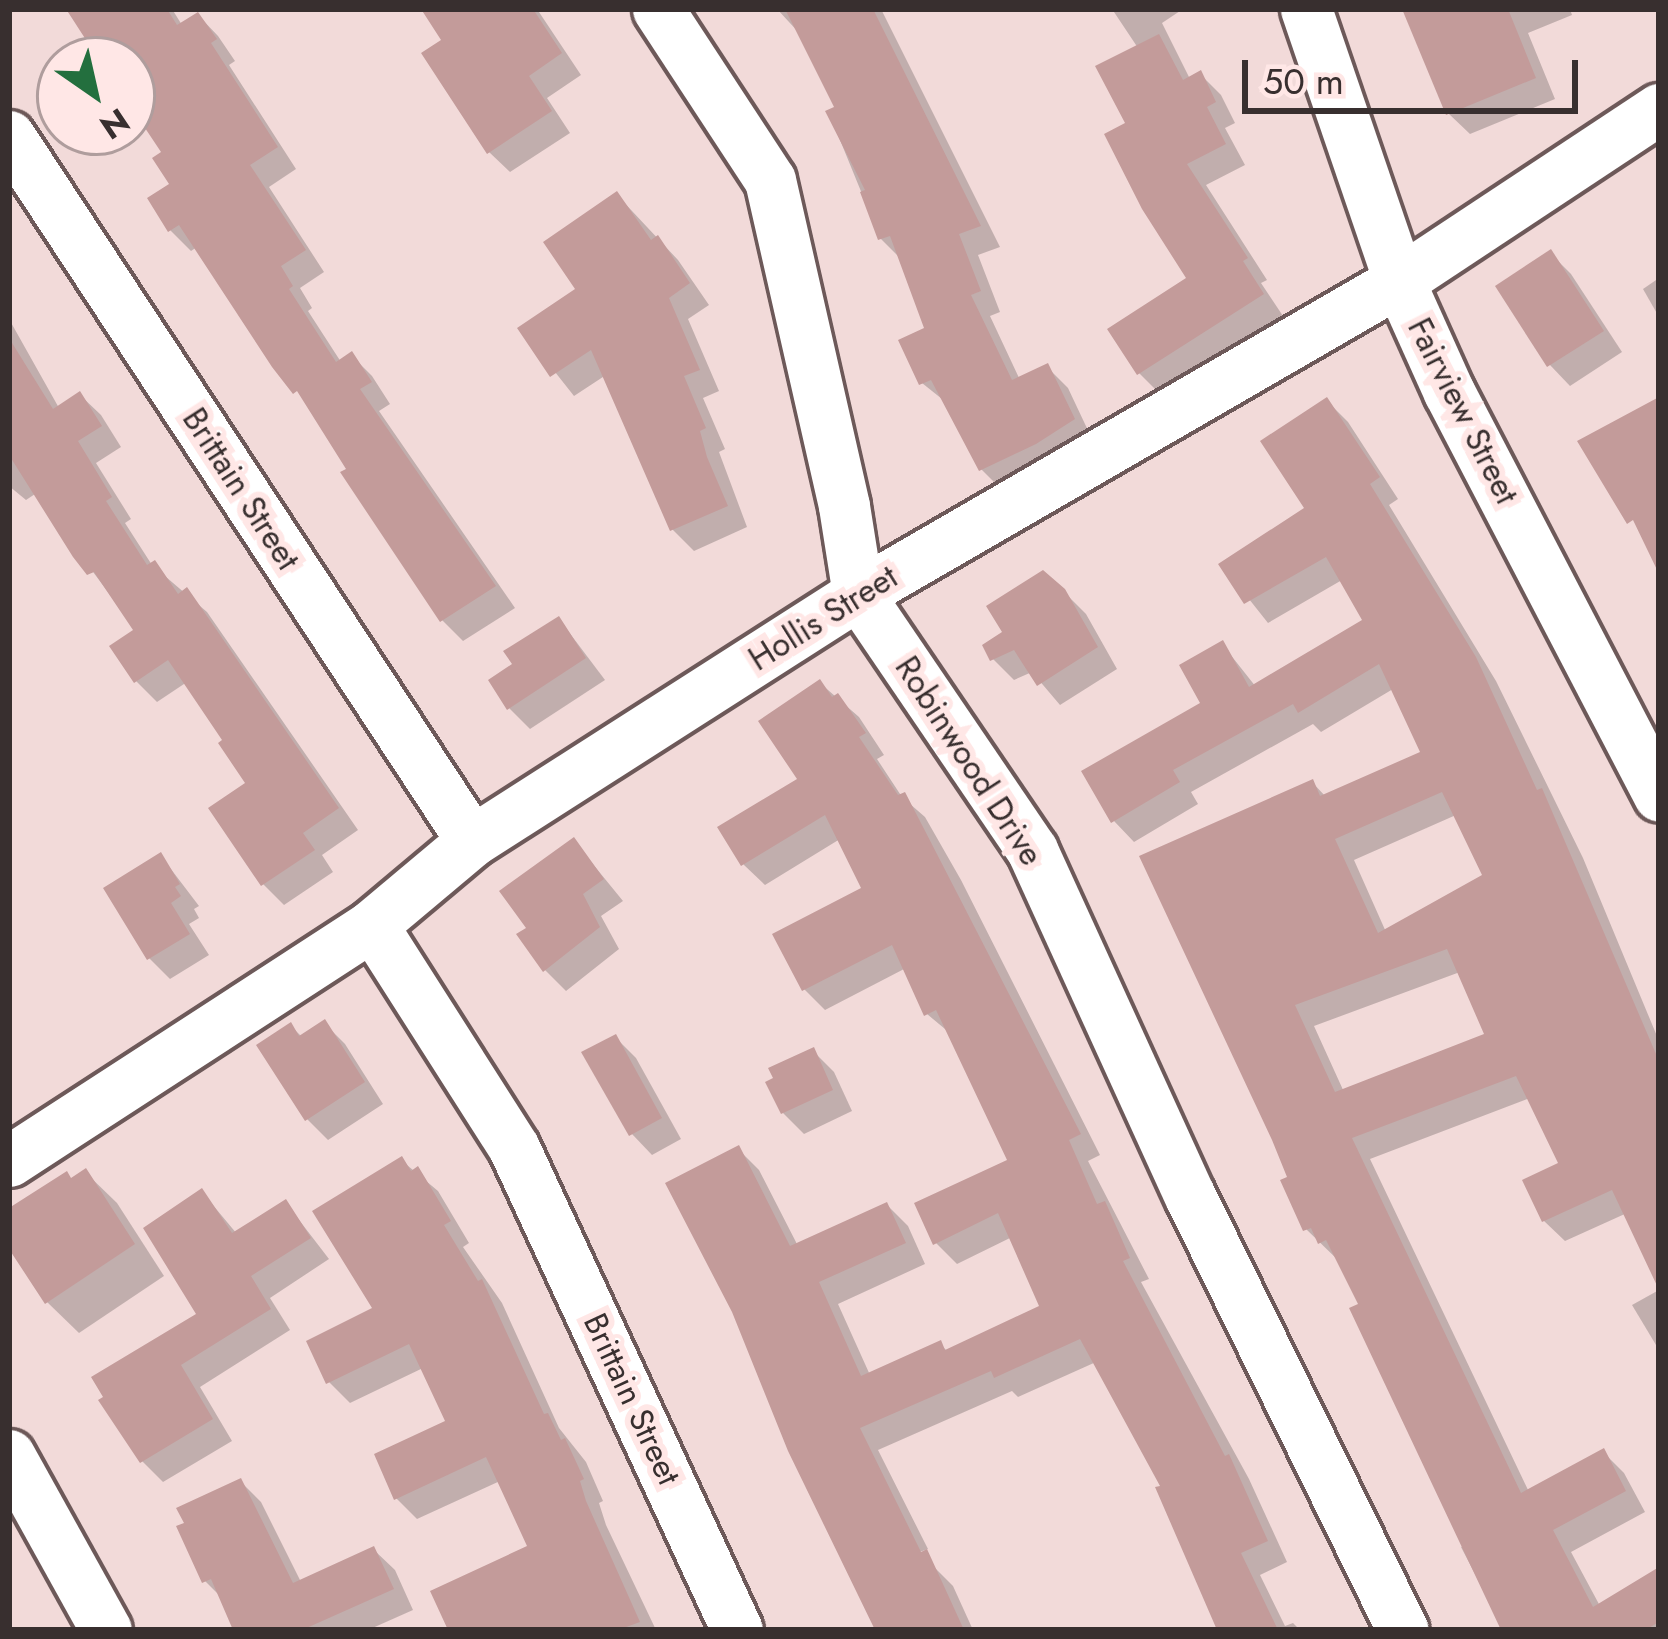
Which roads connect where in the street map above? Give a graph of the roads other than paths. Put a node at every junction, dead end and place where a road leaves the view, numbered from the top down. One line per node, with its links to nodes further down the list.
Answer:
1 (658, 9): 6 (street, Robinwood Drive)
2 (1306, 9): 5 (street, Fairview Street)
3 (1659, 109): 5 (street, Hollis Street)
4 (9, 136): 8 (street, Brittain Street)
5 (1399, 281): 6 (street, Hollis Street); 7 (street, Fairview Street)
6 (858, 594): 8 (street, Hollis Street); 14 (street, Robinwood Drive)
7 (1659, 796)
8 (472, 841): 9 (street, Hollis Street)
9 (372, 925): 10 (street, Hollis Street); 13 (street, Brittain Street)
10 (9, 1161)
11 (9, 1455): 12 (street)
12 (106, 1630)
13 (737, 1630)
14 (1403, 1630)

